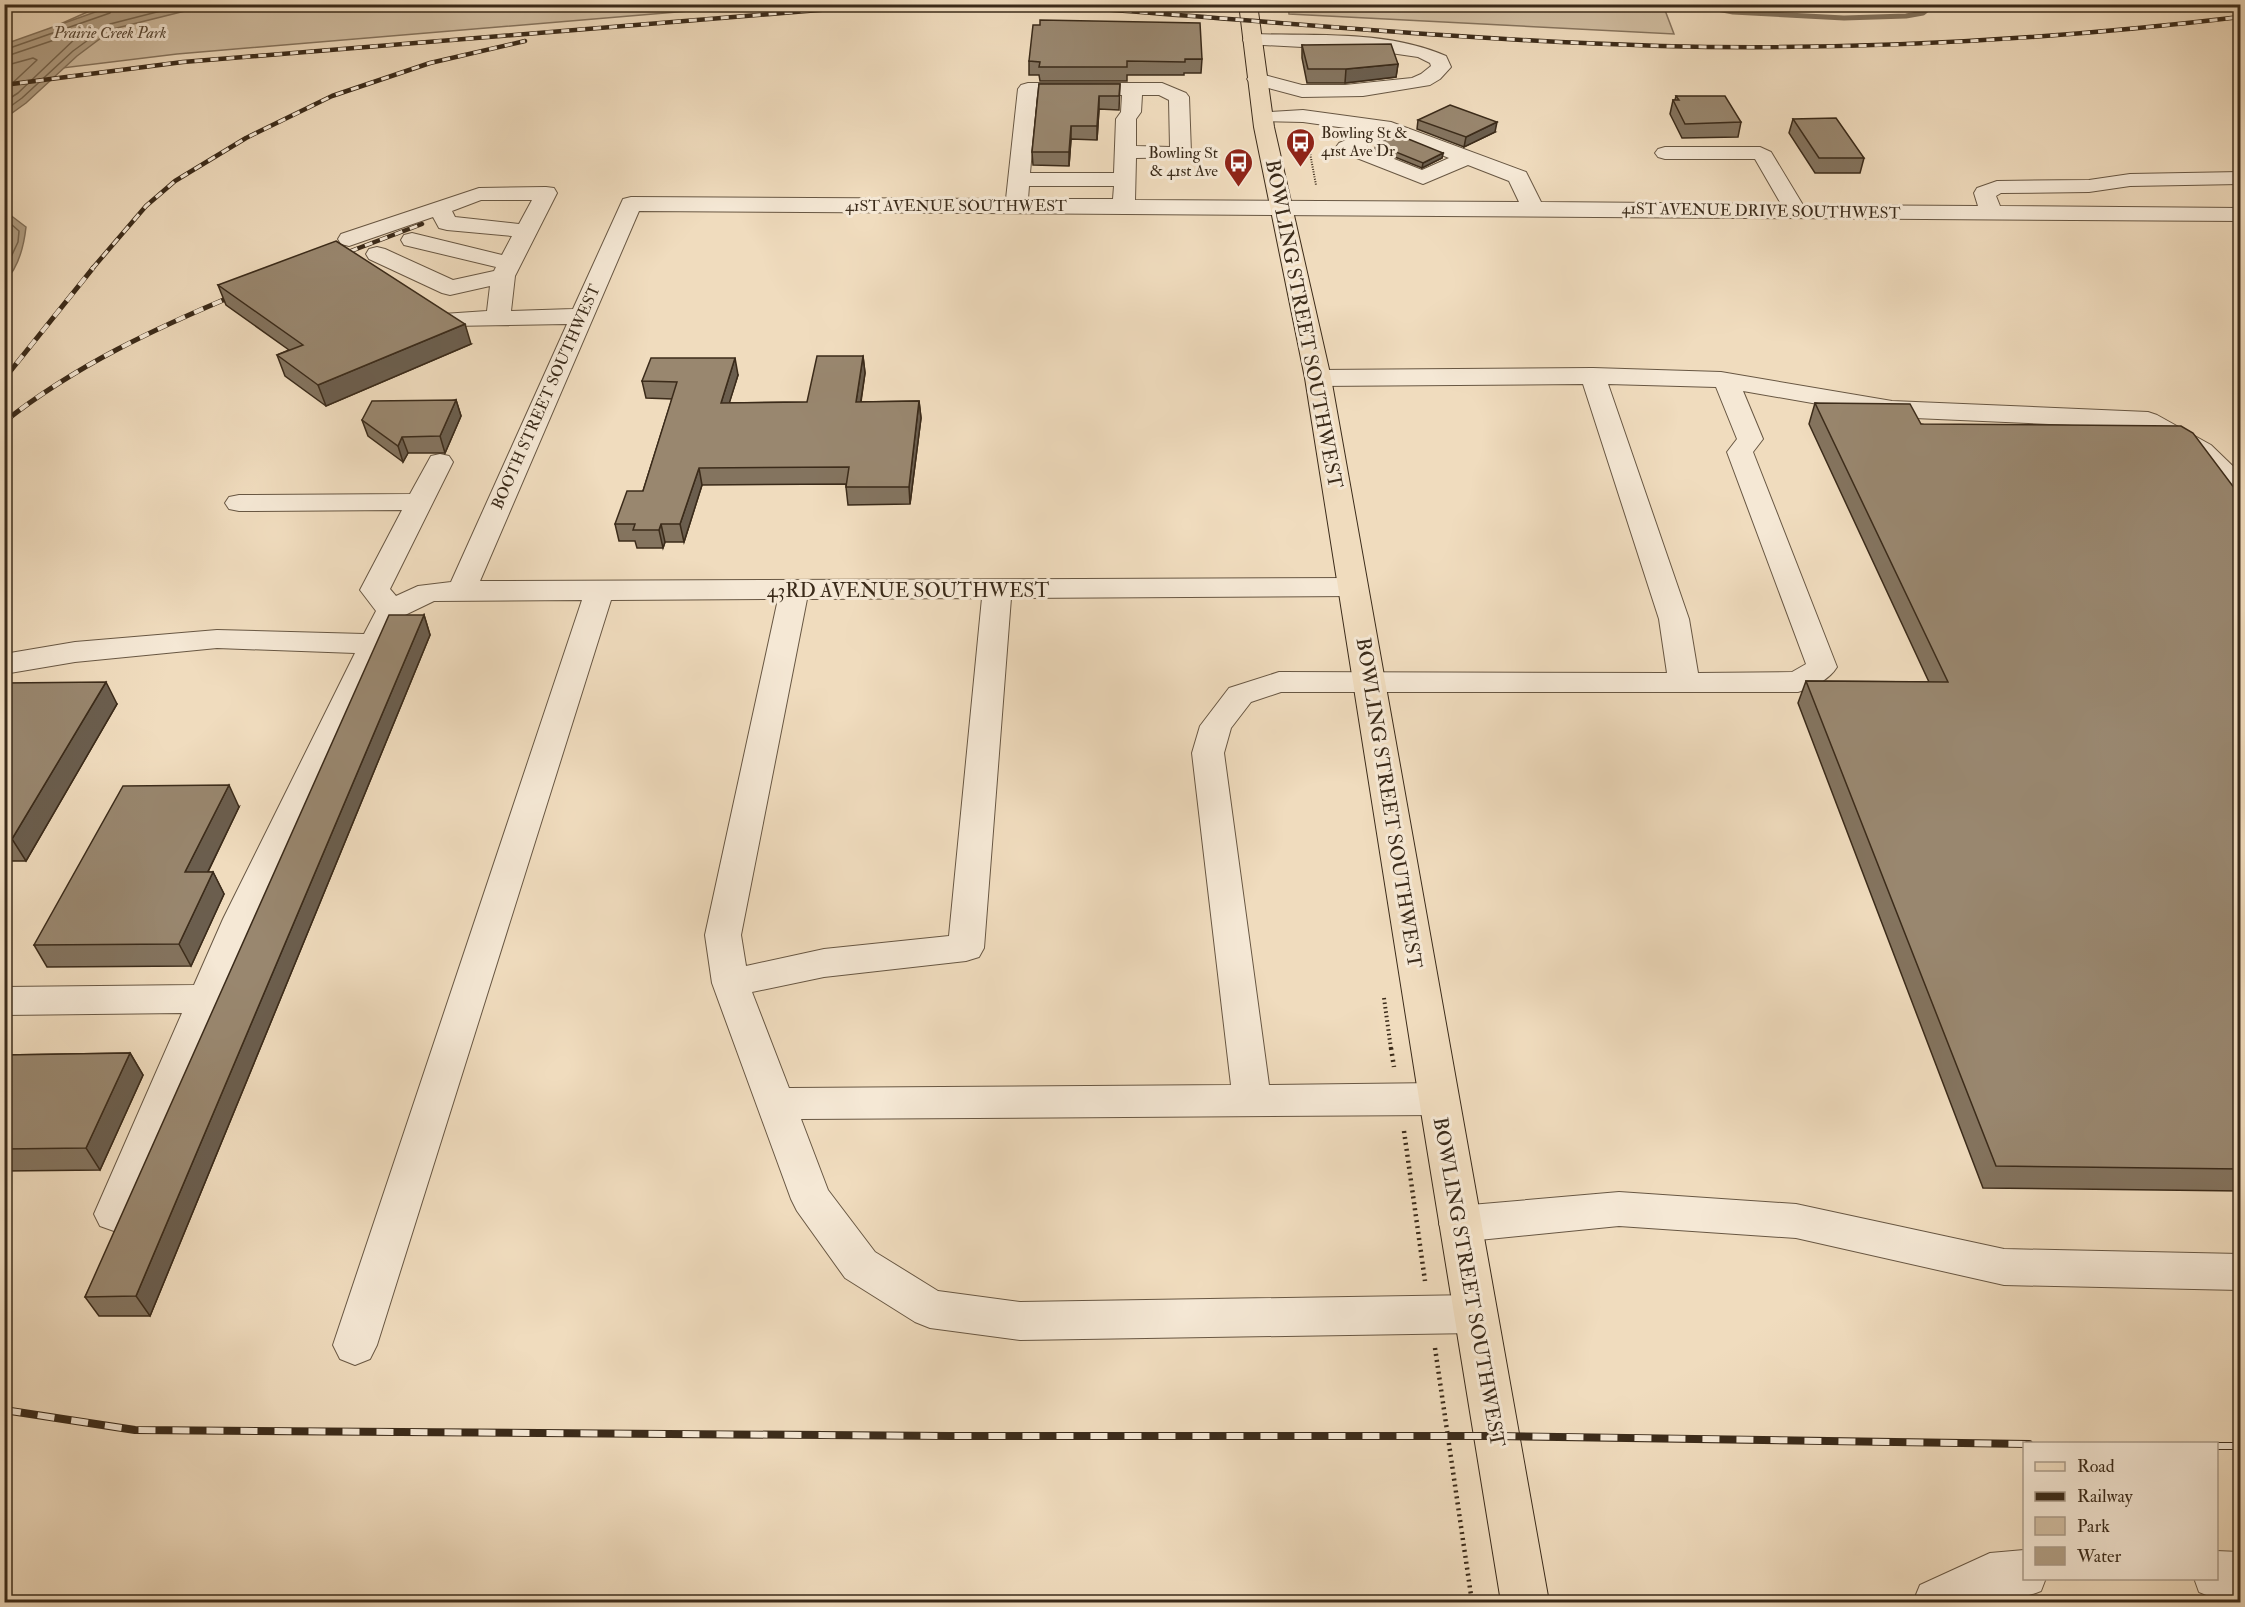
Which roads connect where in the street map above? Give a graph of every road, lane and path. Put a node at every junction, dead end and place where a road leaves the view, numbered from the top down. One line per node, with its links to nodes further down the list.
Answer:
1 (1248, 4): 2 (main road, BOWLING STREET SOUTHWEST)
2 (1252, 40): 3 (main road, BOWLING STREET SOUTHWEST); 3 (street)
3 (1257, 79): 6 (main road, BOWLING STREET SOUTHWEST)
4 (1132, 89): 8 (street); 8 (street); 12 (street)
5 (1303, 116): 6 (street); 7 (street); 14 (path)
6 (1263, 117): 18 (main road, BOWLING STREET SOUTHWEST)
7 (1381, 137): 10 (street); 10 (street)
8 (1125, 152): 13 (street)
9 (1665, 153): 20 (street)
10 (1466, 158): 19 (street)
11 (2241, 178): 21 (street)
12 (1019, 179): 13 (street); 16 (street)
13 (1125, 180): 17 (street)
14 (1318, 193)
15 (631, 204): 16 (street, 41ST AVENUE SOUTHWEST); 28 (street, BOOTH STREET SOUTHWEST)
16 (1016, 206): 17 (street, 41ST AVENUE SOUTHWEST)
17 (1124, 207): 18 (street, 41ST AVENUE SOUTHWEST)
18 (1281, 208): 19 (street, 41ST AVENUE DRIVE SOUTHWEST); 32 (main road, BOWLING STREET SOUTHWEST)
19 (1533, 209): 20 (street, 41ST AVENUE DRIVE SOUTHWEST)
20 (1796, 211): 21 (street, 41ST AVENUE DRIVE SOUTHWEST)
21 (1993, 213): 22 (street, 41ST AVENUE DRIVE SOUTHWEST)
22 (2241, 215)
23 (443, 216): 24 (street); 24 (street); 25 (street); 26 (street)
24 (527, 231): 27 (street)
25 (349, 239)
26 (412, 240): 27 (street); 27 (street)
27 (507, 270): 29 (street)
28 (582, 316): 29 (street); 40 (street, BOOTH STREET SOUTHWEST)
29 (498, 318): 30 (street)
30 (451, 319)
31 (1593, 376): 32 (street); 33 (street); 47 (street)
32 (1318, 378): 38 (main road, BOWLING STREET SOUTHWEST)
33 (1726, 381): 35 (street); 47 (street)
34 (440, 462): 37 (street)
35 (2241, 487)
36 (239, 502): 37 (street)
37 (420, 502): 43 (street)
38 (1354, 587): 39 (street, 43RD AVENUE SOUTHWEST); 46 (main road, BOWLING STREET SOUTHWEST)
39 (997, 589): 41 (street, 43RD AVENUE SOUTHWEST); 48 (street)
40 (462, 590): 42 (street, 43RD AVENUE SOUTHWEST); 43 (street, 43RD AVENUE SOUTHWEST)
41 (794, 590): 42 (street, 43RD AVENUE SOUTHWEST); 48 (street)
42 (599, 591): 60 (street)
43 (391, 610): 44 (street)
44 (374, 644): 45 (street); 49 (street)
45 (4, 664)
46 (1370, 682): 47 (street); 51 (main road, BOWLING STREET SOUTHWEST); 52 (street)
47 (1684, 683)
48 (730, 983): 53 (street)
49 (206, 999): 50 (street); 55 (street)
50 (4, 1001)
51 (1438, 1099): 52 (street); 56 (main road, BOWLING STREET SOUTHWEST)
52 (1252, 1101): 53 (street)
53 (775, 1104): 59 (street)
54 (1402, 1124): 57 (path)
55 (114, 1214)
56 (1459, 1224): 58 (street); 59 (main road, BOWLING STREET SOUTHWEST)
57 (1422, 1259)
58 (2241, 1272)
59 (1475, 1314): 66 (main road, BOWLING STREET SOUTHWEST)
60 (355, 1345)
61 (1435, 1346): 65 (path)
62 (2023, 1574): 67 (street)
63 (2218, 1575): 64 (street)
64 (2241, 1575)
65 (1472, 1602)
66 (1525, 1602)
67 (1937, 1602)

